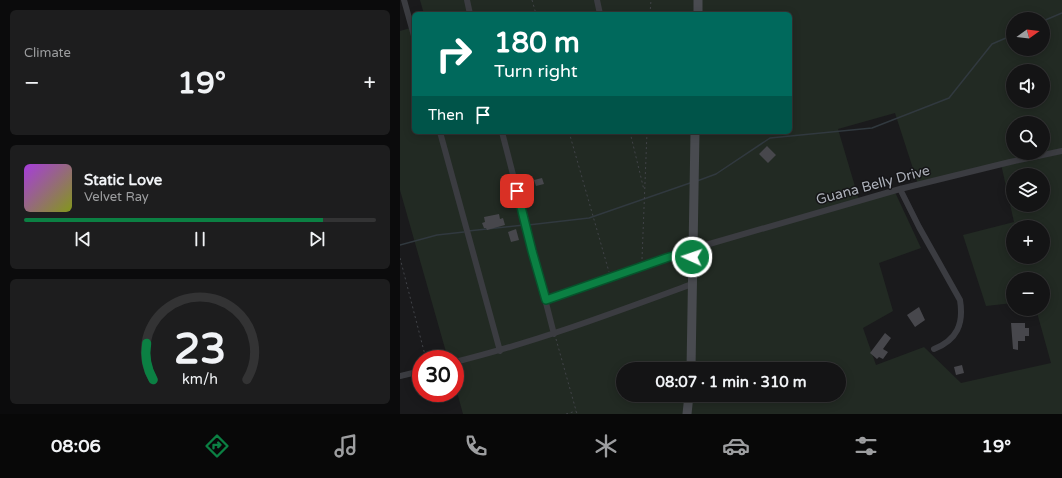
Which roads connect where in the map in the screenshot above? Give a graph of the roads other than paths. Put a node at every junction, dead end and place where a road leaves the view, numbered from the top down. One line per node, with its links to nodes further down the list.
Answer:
1 (404, 0): 8 (street)
2 (467, 0): 5 (street)
3 (597, 0): 6 (street)
4 (698, 0): 7 (main road)
5 (470, 12)
6 (600, 12)
7 (698, 12)
8 (412, 29)
9 (441, 134): 19 (street)
10 (503, 134): 16 (street)
11 (695, 135): 14 (main road)
12 (1062, 151): 13 (street, Guana Belly Drive)
13 (900, 188): 14 (street, Guana Belly Drive); 18 (street)
14 (692, 253): 15 (main road); 16 (street, Guana Belly Drive)
15 (692, 284): 17 (street); 21 (main road)
16 (546, 300): 17 (street)
17 (554, 334): 19 (street)
18 (934, 349)
19 (500, 351): 20 (street)
20 (464, 360)
21 (691, 362)
22 (412, 373): 23 (street)
23 (400, 376)
24 (688, 402): 25 (main road)
25 (687, 414)

